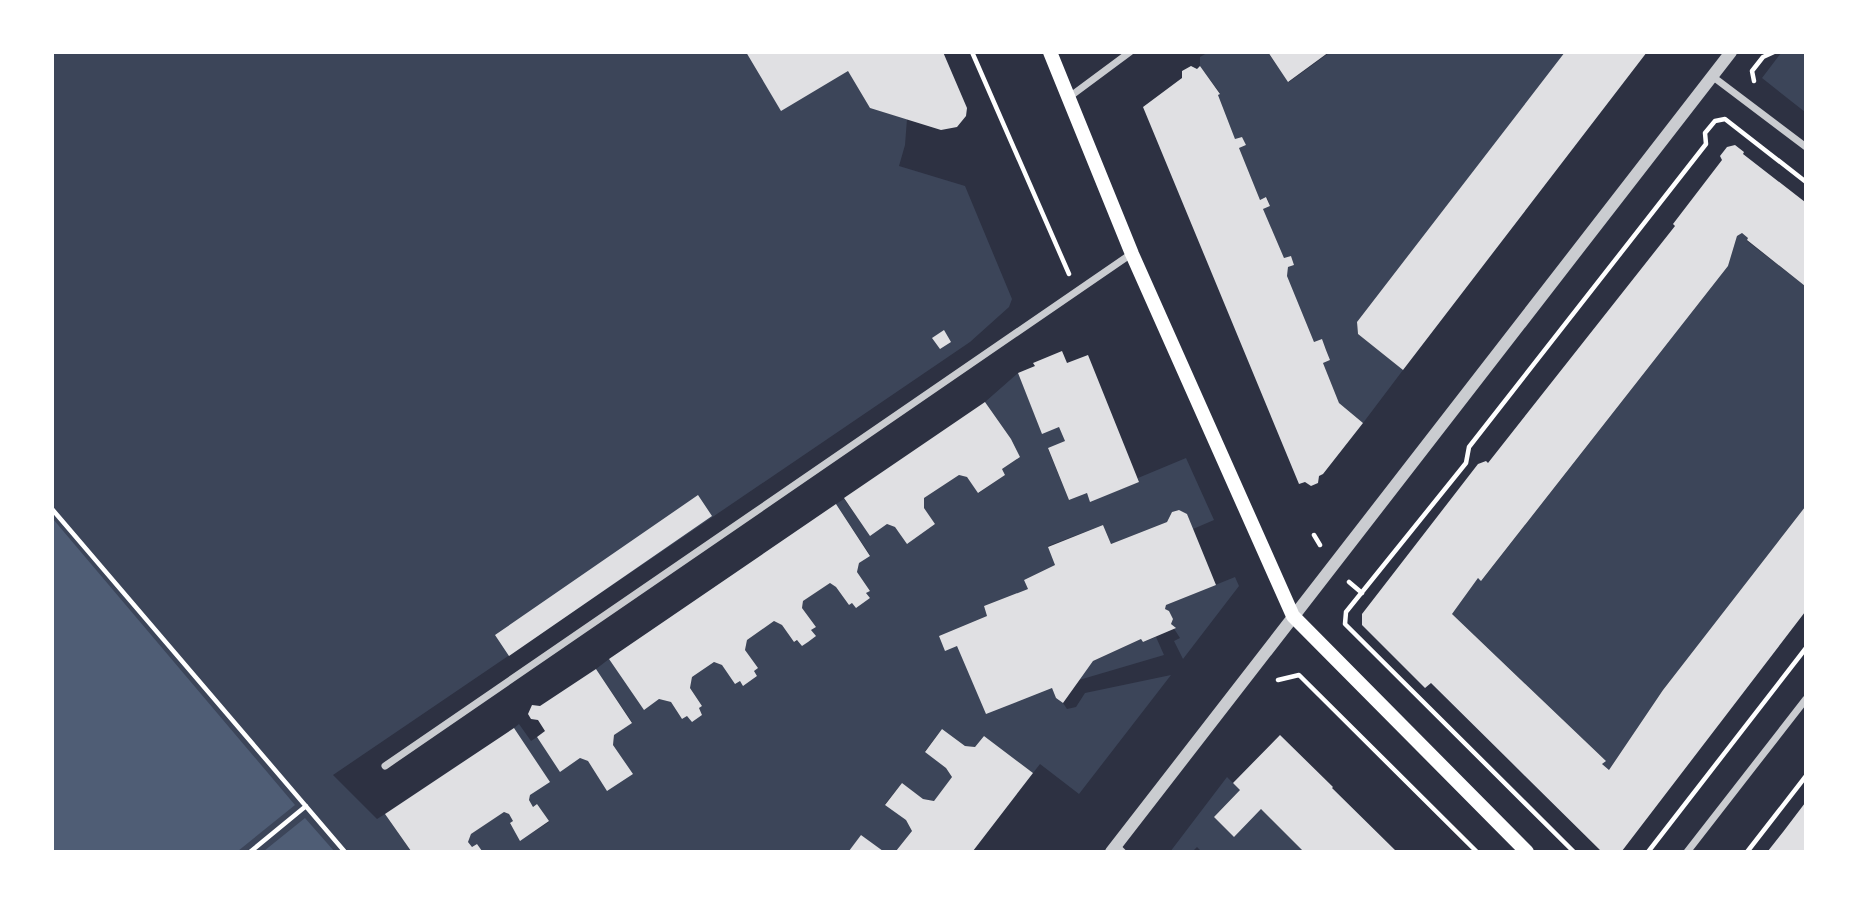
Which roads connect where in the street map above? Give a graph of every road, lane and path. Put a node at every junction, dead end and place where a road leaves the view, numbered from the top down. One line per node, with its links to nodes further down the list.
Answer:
1 (972, 52): 12 (path)
2 (1050, 52): 8 (main road)
3 (1130, 52): 8 (street)
4 (1731, 52): 6 (street)
5 (1774, 52): 7 (path)
6 (1712, 76): 9 (street); 14 (street)
7 (1762, 88)
8 (1068, 98): 11 (main road)
9 (1805, 147)
10 (1805, 182): 26 (path)
11 (1132, 254): 12 (street); 14 (main road)
12 (1077, 290): 18 (street)
13 (52, 509): 20 (path)
14 (1293, 616): 21 (street); 25 (main road)
15 (1805, 648): 27 (path)
16 (1278, 680): 24 (path)
17 (1805, 699): 28 (street)
18 (385, 766)
19 (1805, 776): 29 (path)
20 (306, 806): 22 (path); 23 (path)
21 (1117, 849)
22 (250, 852)
23 (345, 852)
24 (1477, 852)
25 (1527, 852)
26 (1574, 852)
27 (1648, 852)
28 (1687, 852)
29 (1748, 852)

